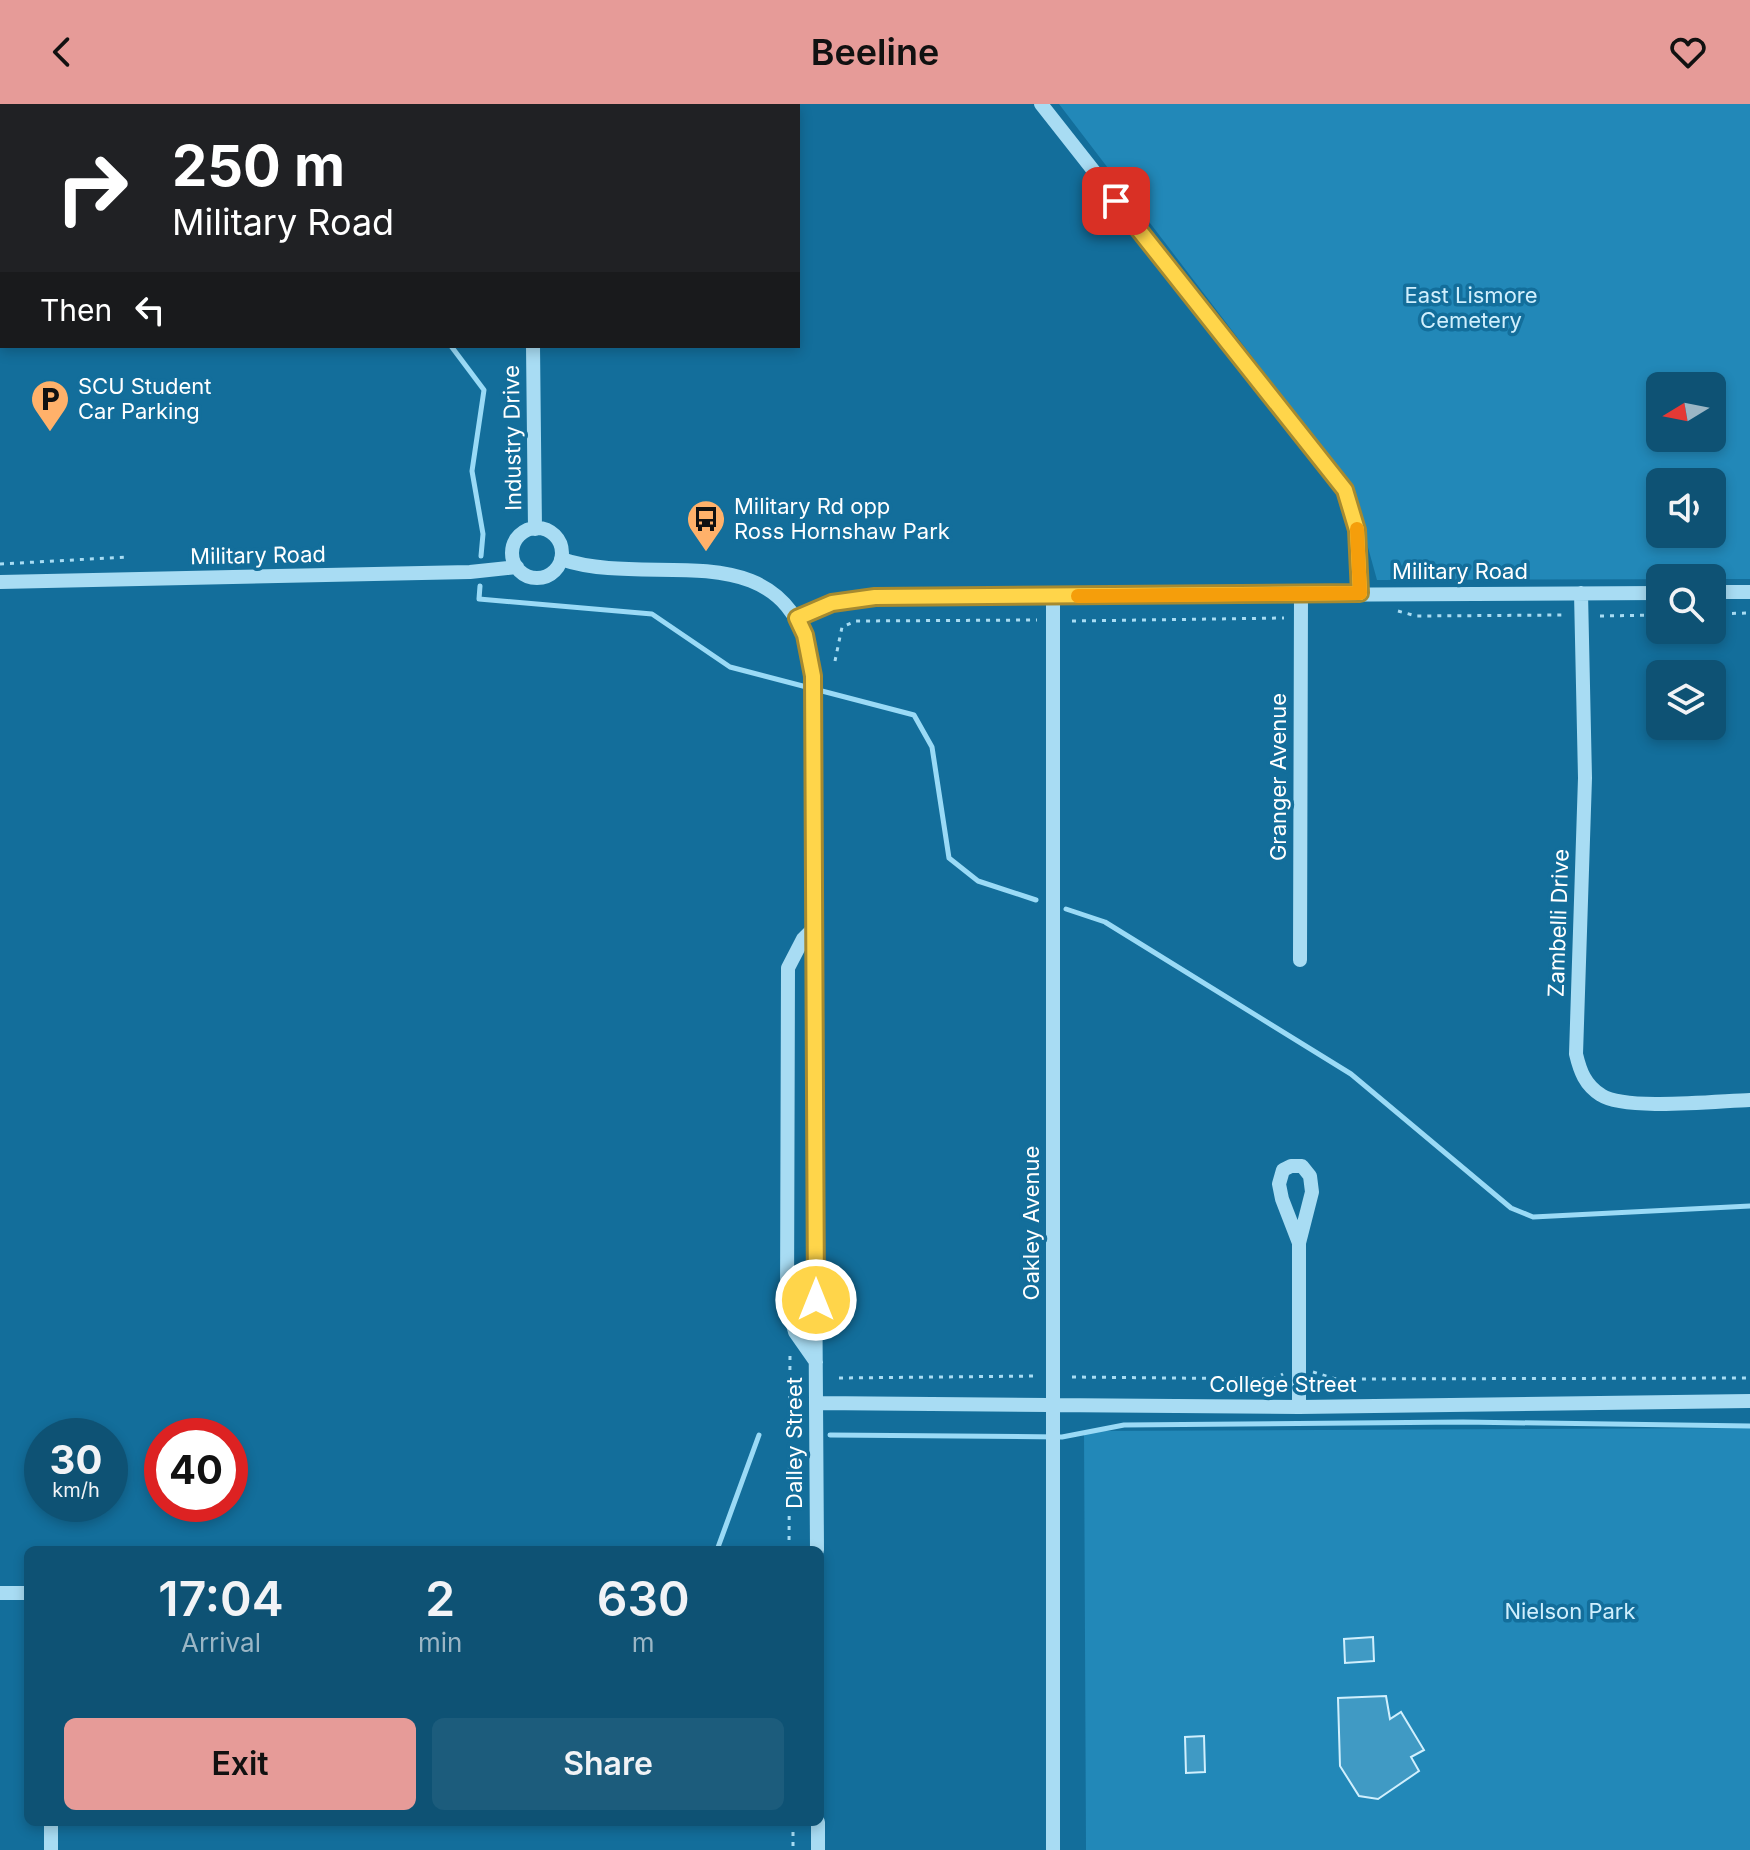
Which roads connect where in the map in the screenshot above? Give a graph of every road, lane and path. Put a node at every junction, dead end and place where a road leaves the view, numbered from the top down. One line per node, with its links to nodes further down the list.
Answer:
1 (1041, 104): 11 (street)
2 (533, 348): 3 (street, Industry Drive)
3 (535, 529): 5 (street); 7 (street)
4 (127, 557): 6 (path)
5 (561, 559): 7 (street); 22 (street)
6 (0, 564)
7 (517, 567): 8 (street, Military Road)
8 (0, 582)
9 (1726, 592): 10 (street)
10 (1750, 592)
11 (1360, 593): 12 (street, Military Road); 14 (street, Military Road)
12 (1581, 593): 13 (street, Military Road); 29 (street, Zambelli Drive)
13 (1646, 593)
14 (1301, 594): 15 (street, Military Road); 28 (street, Granger Avenue)
15 (1053, 597): 22 (street, Military Road); 40 (street, Oakley Avenue)
16 (1396, 610): 19 (path)
17 (1750, 613): 18 (path)
18 (1726, 614)
19 (1568, 615)
20 (1646, 615): 21 (path)
21 (1600, 616)
22 (797, 618): 27 (street, Dalley Street)
23 (1289, 618): 25 (path)
24 (1037, 620): 26 (path)
25 (1072, 621)
26 (835, 661)
27 (814, 928): 31 (street, Dalley Street); 31 (street)
28 (1300, 960)
29 (1750, 1100)
30 (1299, 1243): 30 (street); 41 (street)
31 (816, 1362): 39 (street, Dalley Street)
32 (1313, 1372): 37 (path)
33 (1284, 1373): 35 (path)
34 (1038, 1376): 36 (path)
35 (1072, 1377)
36 (839, 1378)
37 (1750, 1378)
38 (1750, 1401): 41 (street, College Street)
39 (816, 1403): 40 (street, College Street); 42 (street, Dalley Street)
40 (1053, 1404): 41 (street, College Street); 51 (street, Oakley Avenue)
41 (1299, 1407)
42 (817, 1546)
43 (0, 1593): 44 (street)
44 (24, 1593)
45 (51, 1826): 48 (street)
46 (793, 1826): 49 (path)
47 (818, 1826): 50 (street)
48 (51, 1850)
49 (793, 1850)
50 (818, 1850)
51 (1053, 1850)

